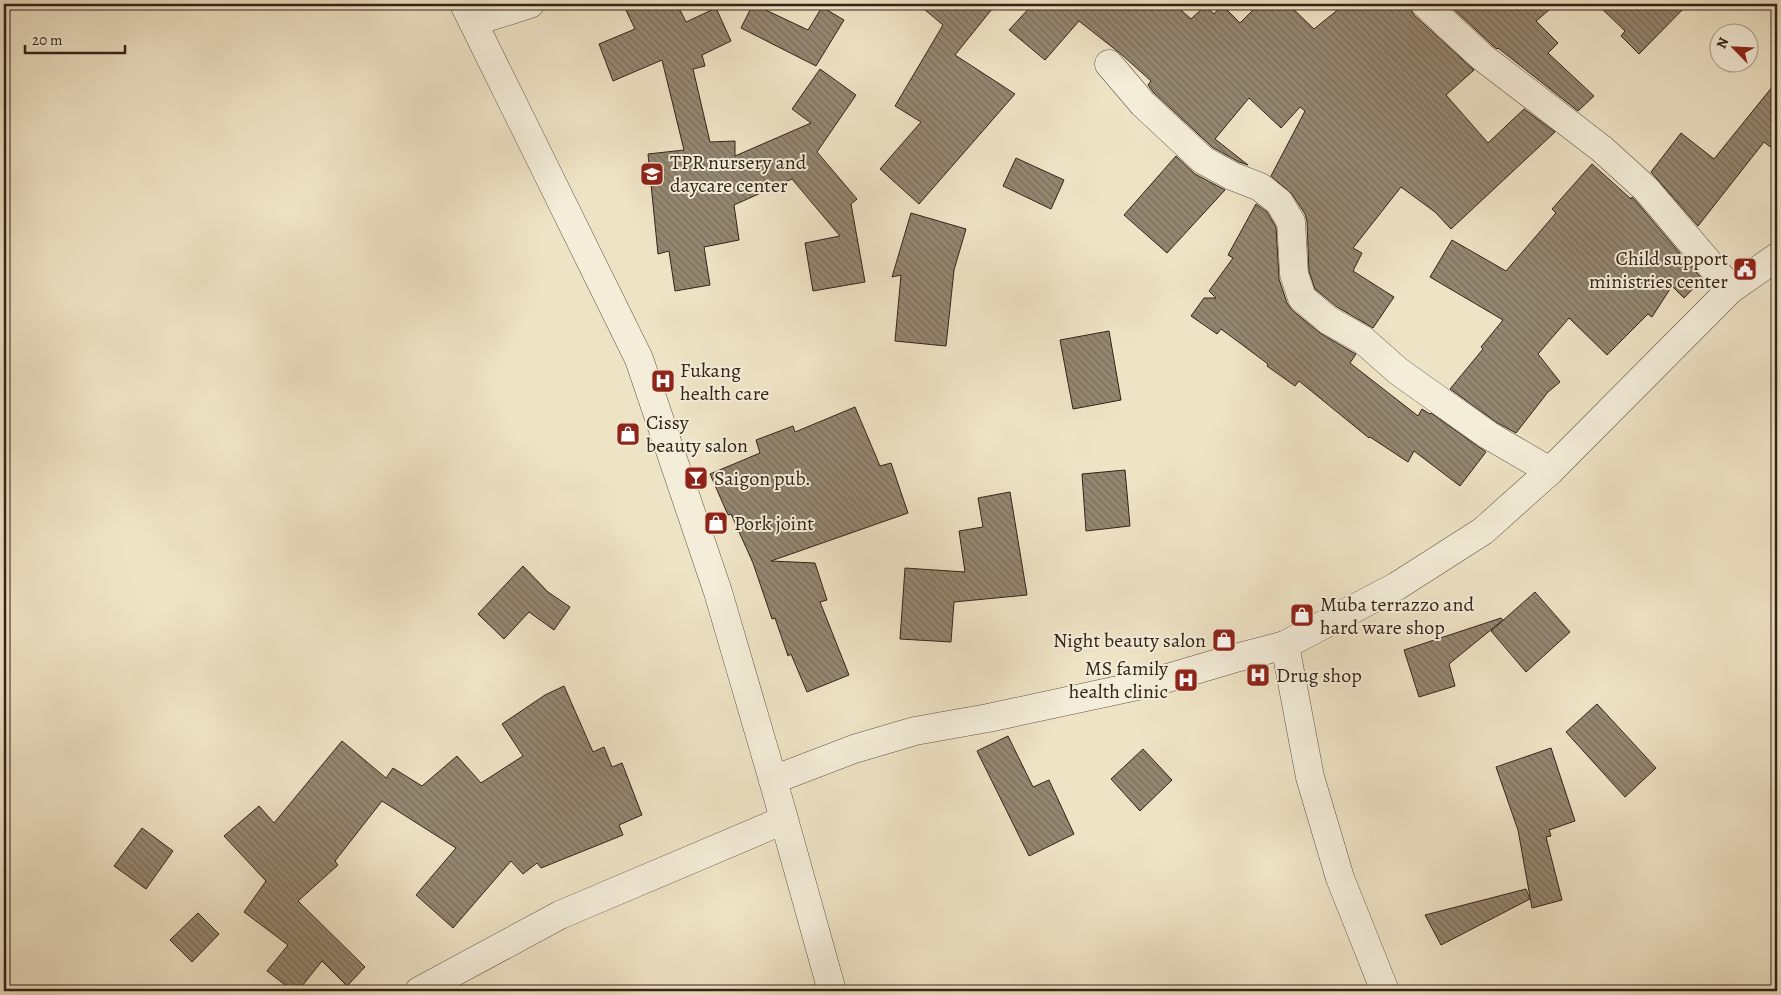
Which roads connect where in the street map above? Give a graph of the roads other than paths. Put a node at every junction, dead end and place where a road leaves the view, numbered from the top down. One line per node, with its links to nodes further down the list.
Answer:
1 (530, 4): 3 (street)
2 (1425, 4): 6 (street)
3 (469, 13): 9 (street)
4 (1109, 64): 7 (street)
5 (1777, 257): 6 (street)
6 (1731, 289): 7 (street)
7 (1550, 471): 8 (street)
8 (1285, 645): 9 (street); 13 (street)
9 (773, 780): 10 (street)
10 (784, 820): 11 (street); 12 (street)
11 (419, 991)
12 (832, 991)
13 (1385, 991)

